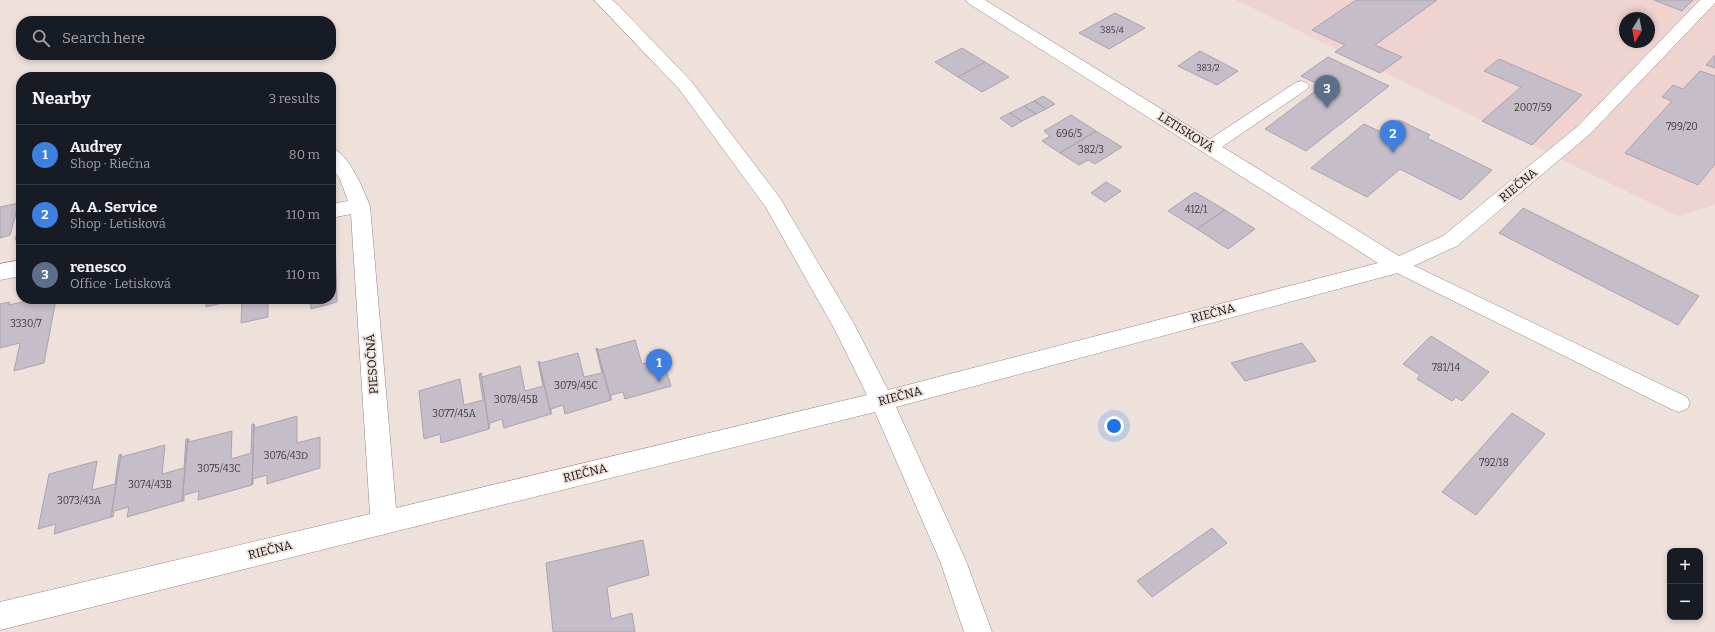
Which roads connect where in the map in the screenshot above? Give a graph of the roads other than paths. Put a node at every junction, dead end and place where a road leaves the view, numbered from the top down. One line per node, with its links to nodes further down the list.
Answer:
1 (602, 0): 12 (street)
2 (974, 0): 5 (street, LETISKOVÁ)
3 (1708, 0): 9 (street, RIEČNA)
4 (1301, 86): 5 (lane)
5 (1210, 147): 9 (street, LETISKOVÁ)
6 (336, 161): 7 (street, PIESOČNÁ)
7 (360, 206): 8 (street); 14 (street, PIESOČNÁ)
8 (336, 210)
9 (1398, 265): 12 (street, RIEČNA); 13 (lane)
10 (16, 269): 11 (street)
11 (0, 272)
12 (882, 401): 14 (street, RIEČNA); 16 (street)
13 (1679, 403)
14 (384, 522): 15 (street, RIEČNA)
15 (0, 616)
16 (978, 632)

